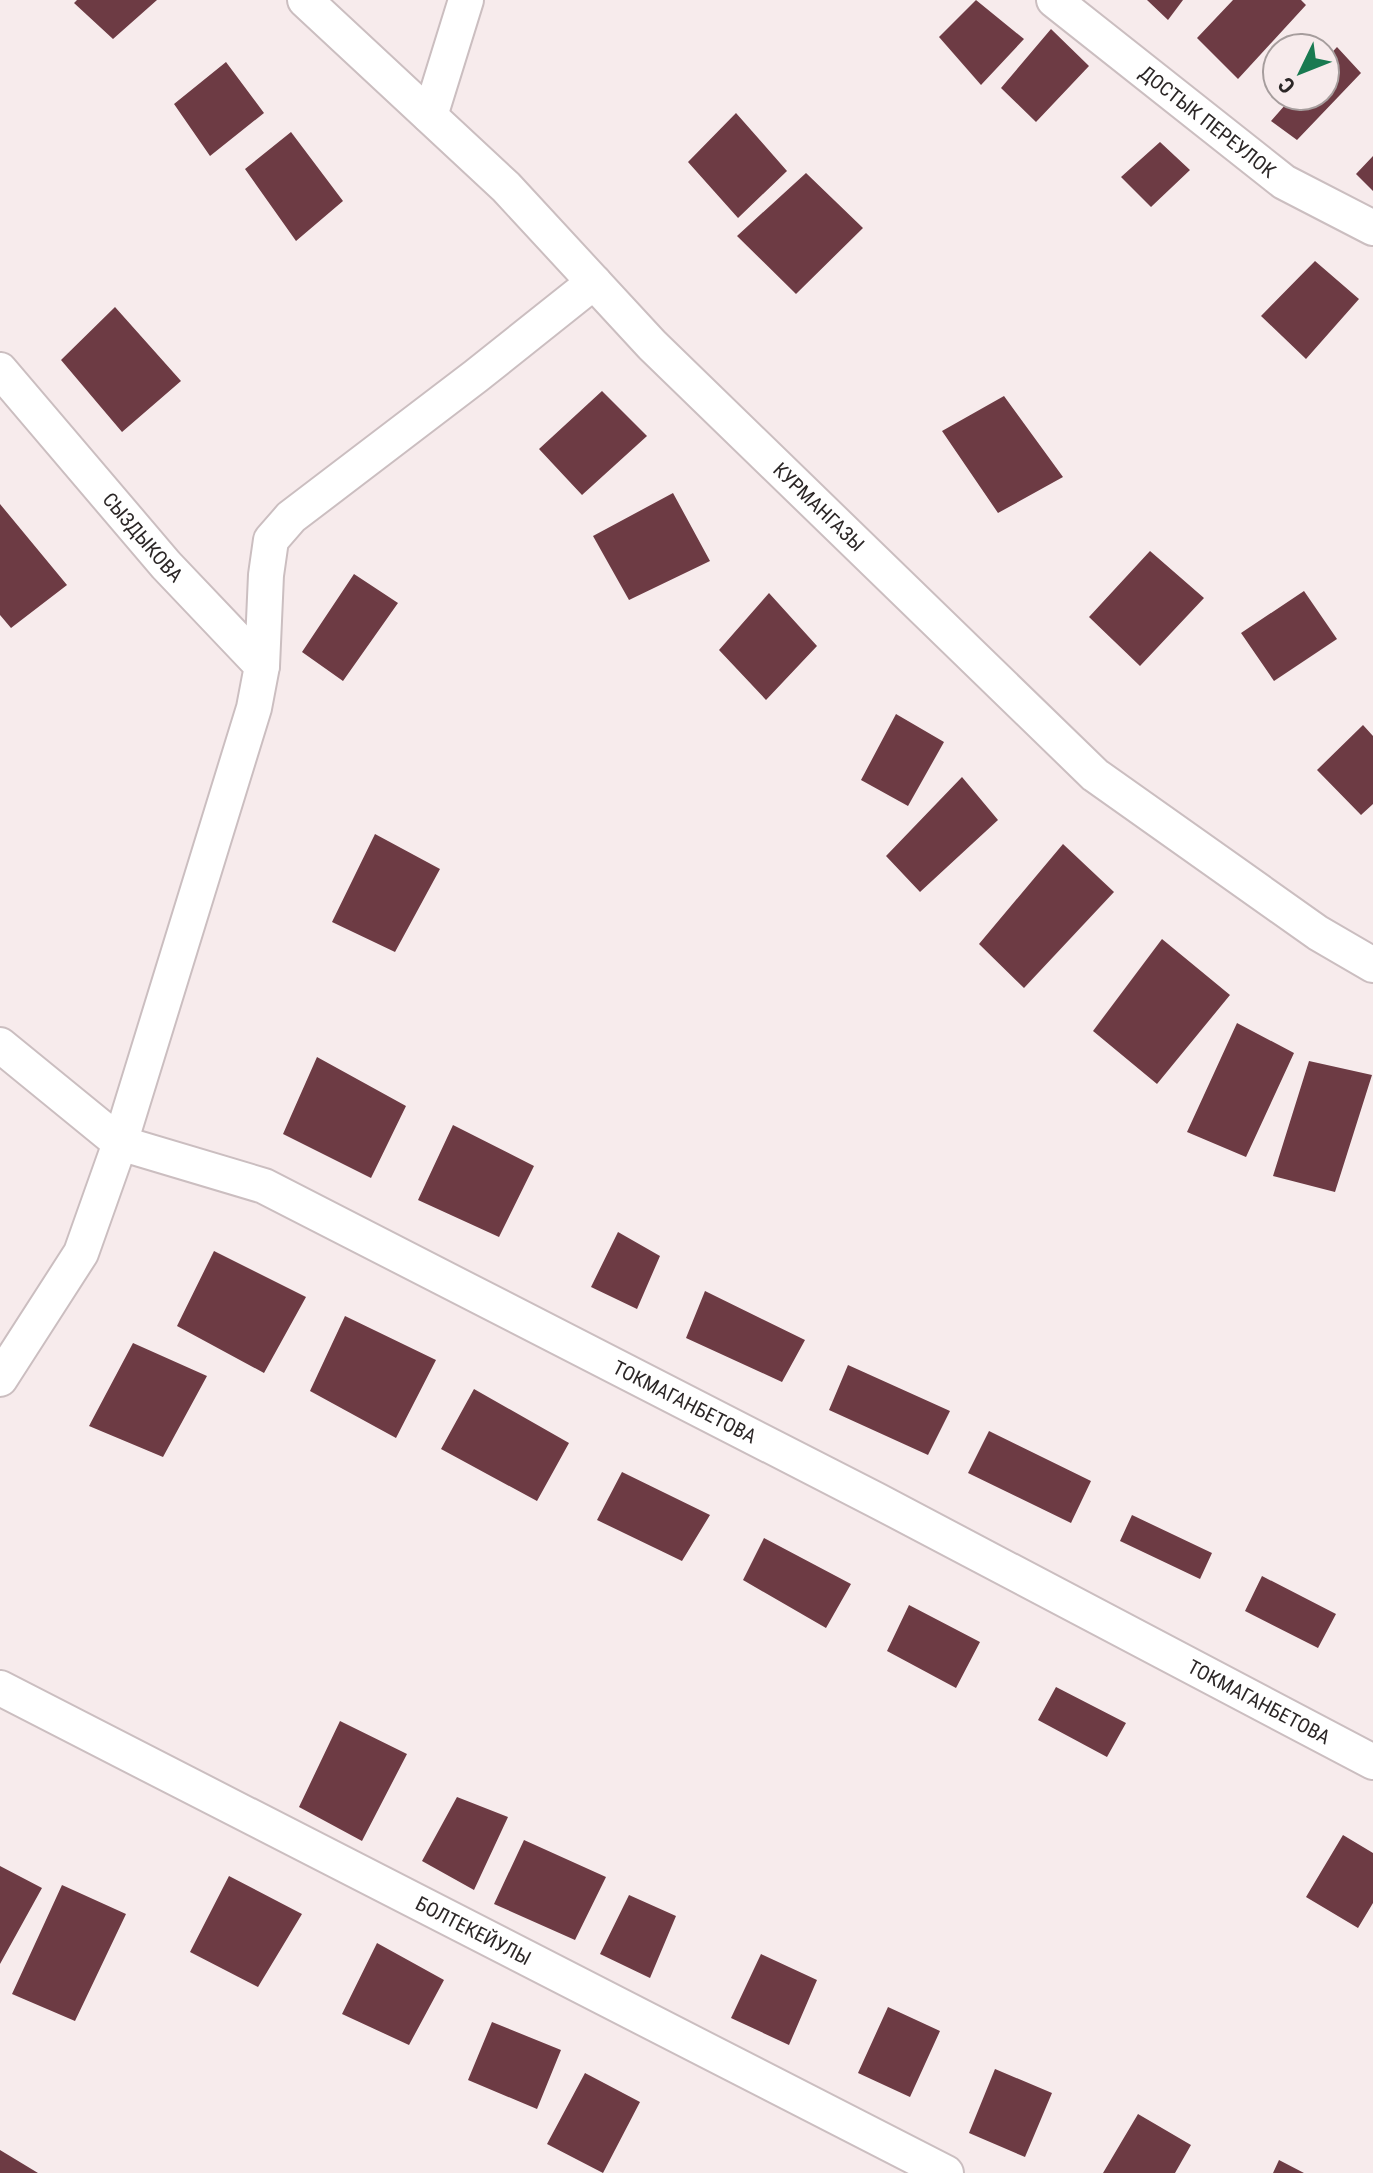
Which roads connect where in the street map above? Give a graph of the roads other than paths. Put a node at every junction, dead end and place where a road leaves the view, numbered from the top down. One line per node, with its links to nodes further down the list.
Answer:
1 (305, 0): 4 (street, КУРМАНГАЗЫ)
2 (466, 0): 4 (street)
3 (1054, 0): 5 (street, ДОСТЫК ПЕРЕУЛОК)
4 (430, 116): 6 (street, КУРМАНГАЗЫ)
5 (1373, 228)
6 (594, 282): 8 (street); 9 (street, КУРМАНГАЗЫ)
7 (0, 370): 8 (street, СЫЗДЫКОВА)
8 (262, 666): 11 (street)
9 (1373, 965)
10 (0, 1045): 11 (street, ТОКМАГАНБЕТОВА)
11 (120, 1143): 12 (street); 14 (street, ТОКМАГАНБЕТОВА)
12 (0, 1379)
13 (0, 1688): 15 (street, БОЛТЕКЕЙУЛЫ)
14 (1373, 1762)
15 (946, 2173)

